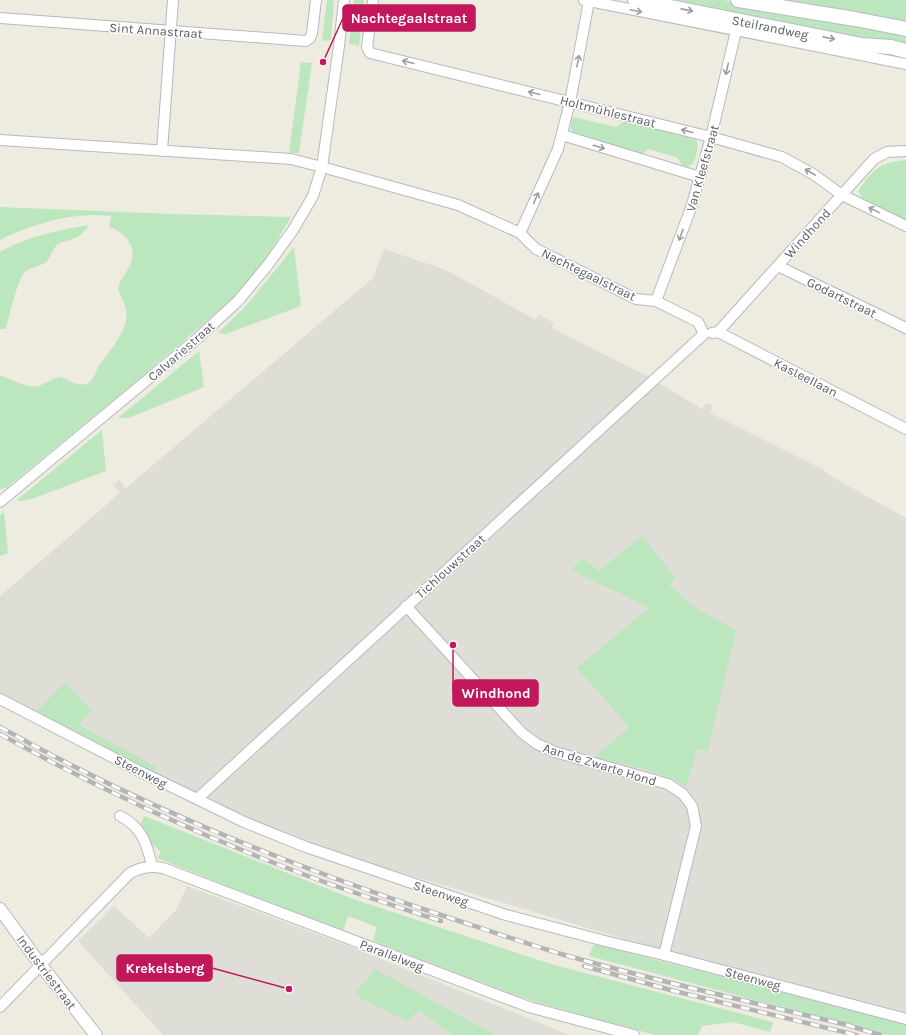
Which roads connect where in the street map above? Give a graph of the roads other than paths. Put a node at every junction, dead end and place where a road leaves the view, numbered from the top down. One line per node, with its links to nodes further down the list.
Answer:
1 (173, 0): 10 (street)
2 (316, 0): 10 (street, Sint Annastraat)
3 (344, 0): 20 (street, Calvariestraat)
4 (373, 0): 14 (street, Holtmühlestraat, one-way to 4)
5 (587, 0): 11 (street, one-way to 11); 14 (street, one-way to 5)
6 (635, 0): 12 (main road, Steilrandweg, one-way to 12)
7 (738, 0): 9 (main road, Steilrandweg)
8 (0, 18): 10 (street, Sint Annastraat)
9 (906, 29)
10 (170, 31): 18 (street)
11 (736, 31): 13 (street); 16 (street, Van Kleefstraat, one-way to 16)
12 (906, 50)
13 (906, 64)
14 (570, 102): 15 (street); 16 (street, Holtmühlestraat, one-way to 14)
15 (562, 135): 21 (street, one-way to 21); 24 (street, one-way to 15)
16 (711, 137): 21 (street, Van Kleefstraat); 22 (street, Holtmühlestraat, one-way to 16)
17 (0, 140): 18 (street, Nachtegaalstraat)
18 (162, 151): 20 (street, Nachtegaalstraat)
19 (906, 151): 22 (street, Windhond)
20 (322, 166): 24 (street, Nachtegaalstraat); 31 (street, Calvariestraat)
21 (700, 177): 26 (street, Van Kleefstraat, one-way to 26)
22 (842, 195): 23 (street, Holtmühlestraat, one-way to 22); 25 (street, Windhond)
23 (906, 226)
24 (520, 234): 26 (street, Nachtegaalstraat)
25 (778, 266): 27 (street, Godartstraat); 28 (street, Windhond)
26 (656, 301): 29 (street, Nachtegaalstraat)
27 (906, 328)
28 (718, 332): 29 (street); 30 (street, Kasteellaan)
29 (704, 334): 32 (street, Tichlouwstraat)
30 (906, 429)
31 (0, 502)
32 (406, 606): 34 (street, Tichlouwstraat); 38 (street, Aan de Zwarte Hond)
33 (0, 699): 34 (street, Steenweg)
34 (197, 799): 38 (street, Steenweg)
35 (120, 816): 36 (street)
36 (152, 866): 39 (street); 43 (street, Parallelweg)
37 (0, 909): 39 (street, Industriestraat)
38 (664, 955): 41 (street, Steenweg)
39 (40, 964): 40 (street); 42 (street, Industriestraat)
40 (0, 1007)
41 (906, 1019)
42 (96, 1035)
43 (634, 1035)

